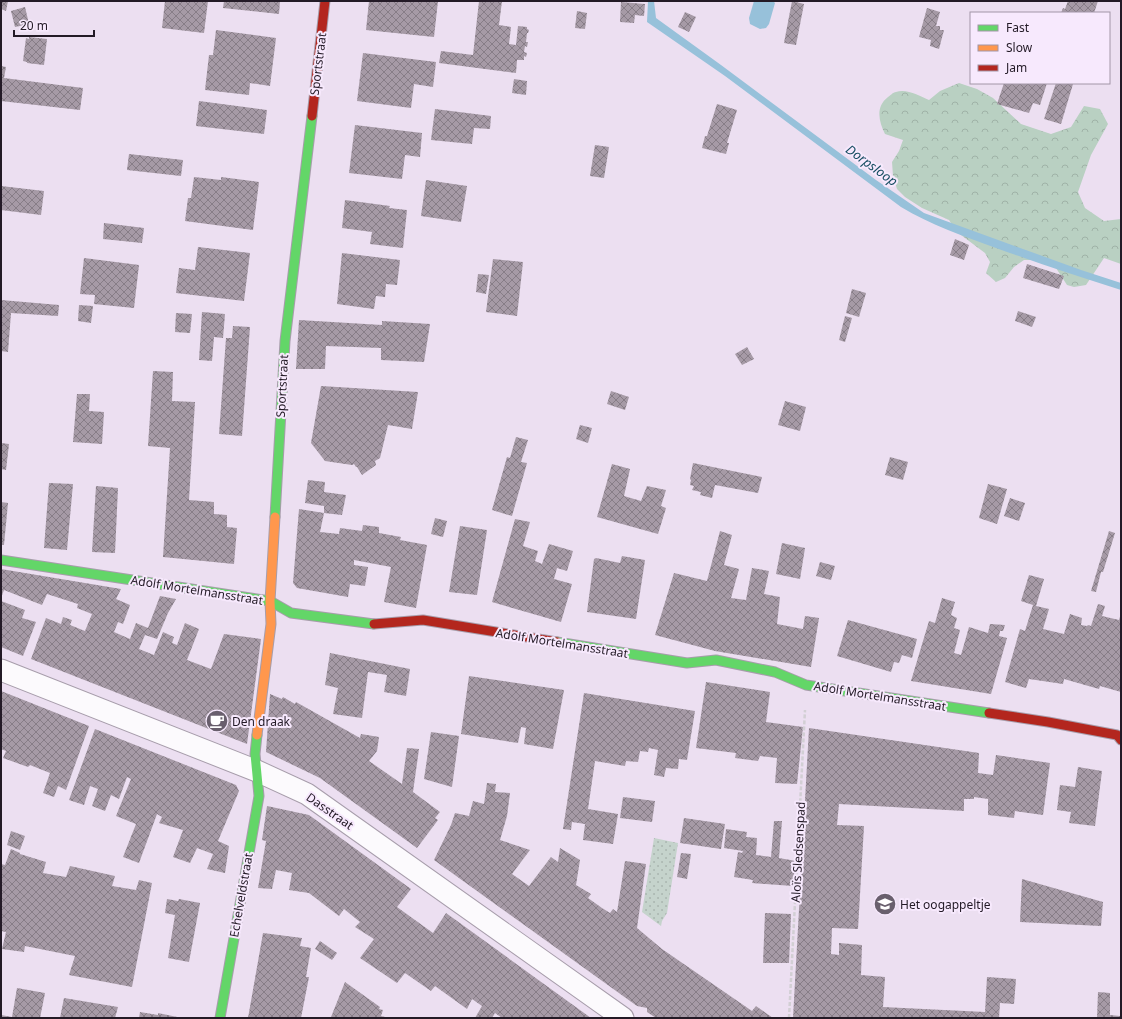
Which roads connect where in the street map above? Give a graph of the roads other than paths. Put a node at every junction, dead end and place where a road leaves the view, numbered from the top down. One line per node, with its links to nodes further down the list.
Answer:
1 (325, 1): 3 (street, Sportstraat)
2 (1, 560): 3 (street, Adolf Mortelmansstraat)
3 (270, 601): 5 (street, Adolf Mortelmansstraat); 6 (street, Sportstraat)
4 (1, 670): 6 (street, Dasstraat)
5 (1121, 740)
6 (257, 771): 7 (street, Echelveldstraat); 8 (street, Dasstraat)
7 (220, 1018)
8 (622, 1018)

